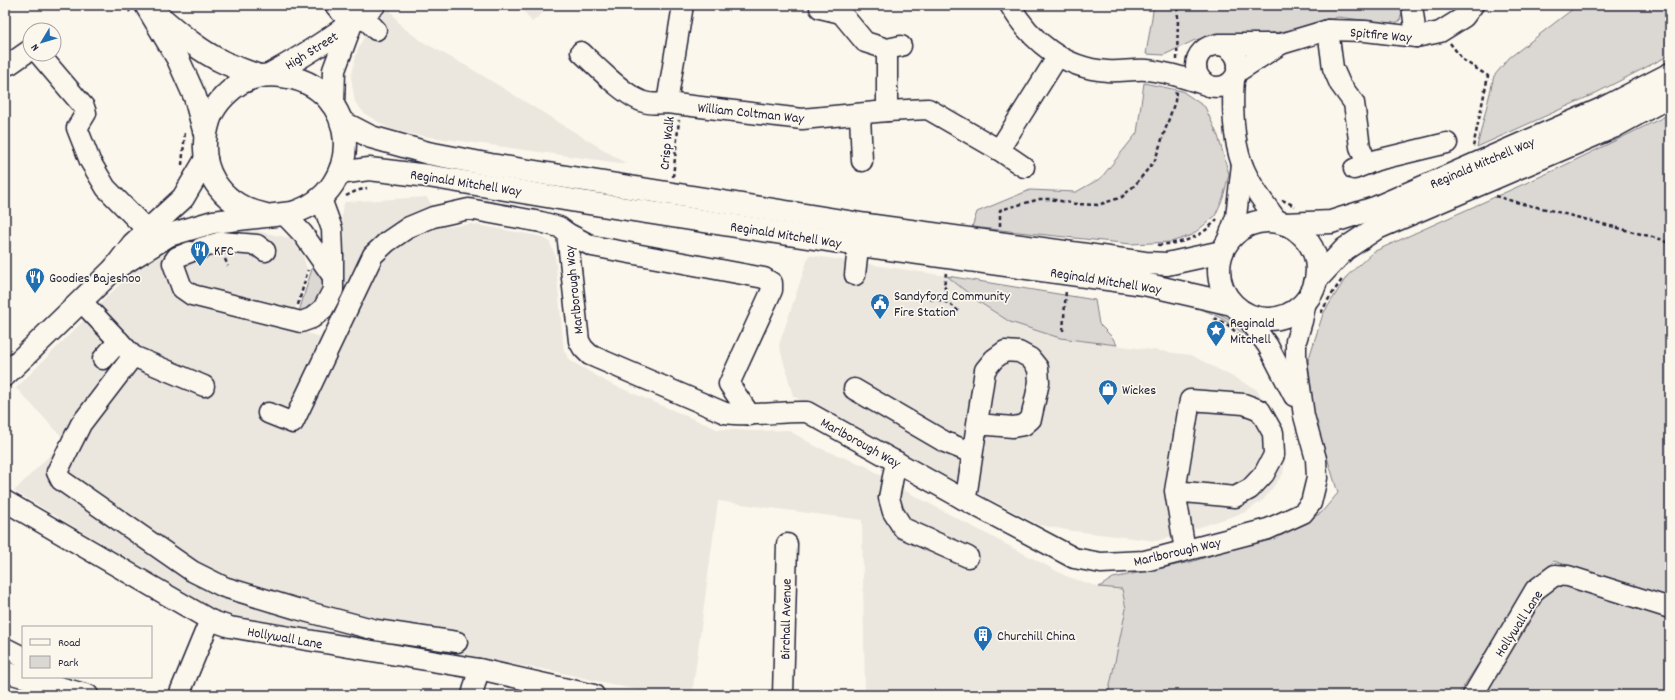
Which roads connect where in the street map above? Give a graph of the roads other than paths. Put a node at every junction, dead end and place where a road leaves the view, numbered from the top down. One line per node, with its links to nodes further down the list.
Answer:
1 (335, 5): 9 (street)
2 (683, 5): 26 (street)
3 (1010, 5): 17 (street)
4 (1412, 5): 11 (street)
5 (1473, 5): 11 (street, Spitfire Way)
6 (146, 6): 22 (main road); 31 (main road)
7 (820, 8): 8 (street)
8 (841, 9): 27 (street)
9 (366, 19): 22 (main road, High Street); 28 (main road, High Street)
10 (1328, 30): 11 (street, Spitfire Way); 13 (street, Spitfire Way); 32 (street)
11 (1416, 37)
12 (1218, 44): 13 (street, Spitfire Way); 15 (street); 23 (street)
13 (1281, 44): 23 (street, Spitfire Way)
14 (581, 52): 26 (street, William Coltman Way)
15 (1199, 54): 20 (street); 24 (street)
16 (22, 56): 19 (street)
17 (1058, 56): 20 (street); 33 (street)
18 (46, 62): 42 (street)
19 (10, 64)
20 (1177, 69): 24 (street)
21 (1670, 74): 41 (main road, Reginald Mitchell Way)
22 (265, 75): 28 (main road); 31 (main road)
23 (1236, 76): 24 (street, Spitfire Way); 30 (street)
24 (1212, 86): 30 (street)
25 (1670, 96): 50 (main road, Reginald Mitchell Way)
26 (674, 104): 29 (street, William Coltman Way)
27 (887, 111): 29 (street, William Coltman Way); 33 (street, William Coltman Way)
28 (337, 114): 38 (main road); 44 (main road, Reginald Mitchell Way)
29 (860, 115): 35 (street)
30 (1235, 131): 36 (street)
31 (205, 134): 34 (main road)
32 (1447, 143)
33 (999, 150): 37 (street, William Coltman Way)
34 (206, 159): 40 (main road); 42 (main road)
35 (862, 161)
36 (1242, 164): 41 (street); 45 (street)
37 (1024, 167)
38 (340, 174): 39 (main road); 44 (main road, Reginald Mitchell Way)
39 (321, 199): 40 (main road); 48 (street)
40 (275, 215): 47 (main road); 48 (street)
41 (1282, 223): 45 (main road); 50 (main road)
42 (147, 230): 47 (main road)
43 (567, 233): 60 (street, Marlborough Way); 61 (street, Marlborough Way); 61 (street)
44 (860, 235): 45 (main road, Reginald Mitchell Way); 49 (street); 53 (main road, Reginald Mitchell Way)
45 (1224, 247): 53 (main road)
46 (265, 251): 48 (street)
47 (114, 269): 51 (main road)
48 (332, 275)
49 (855, 275)
50 (1316, 280): 52 (main road)
51 (81, 301): 54 (street); 57 (main road)
52 (1306, 301): 53 (main road); 62 (street, Marlborough Way)
53 (1238, 309): 62 (street, Marlborough Way)
54 (119, 341): 55 (street); 56 (street)
55 (133, 356): 58 (street); 74 (street)
56 (103, 359)
57 (6, 373)
58 (204, 386)
59 (854, 389): 64 (street)
60 (268, 413)
61 (750, 415): 65 (street, Marlborough Way)
62 (1304, 416): 70 (street, Marlborough Way)
63 (977, 424): 64 (street)
64 (972, 453): 67 (street)
65 (896, 461): 67 (street, Marlborough Way); 71 (street)
66 (1175, 491): 66 (street); 70 (street)
67 (963, 499): 70 (street, Marlborough Way)
68 (5, 502): 73 (street, Hollywall Lane)
69 (787, 544): 87 (street, Birchall Avenue)
70 (1185, 550)
71 (968, 557)
72 (1670, 608): 88 (street, Hollywall Lane)
73 (210, 620): 77 (street, Hollywall Lane); 84 (street)
74 (457, 642)
75 (5, 648): 76 (street)
76 (22, 656)
77 (478, 670): 85 (street); 86 (street, Hollywall Lane)
78 (5, 672): 79 (street)
79 (22, 677)
80 (27, 678): 82 (street)
81 (62, 678): 83 (street)
82 (88, 695)
83 (95, 695)
84 (179, 695)
85 (472, 695)
86 (594, 695)
87 (783, 695)
88 (1473, 695)

